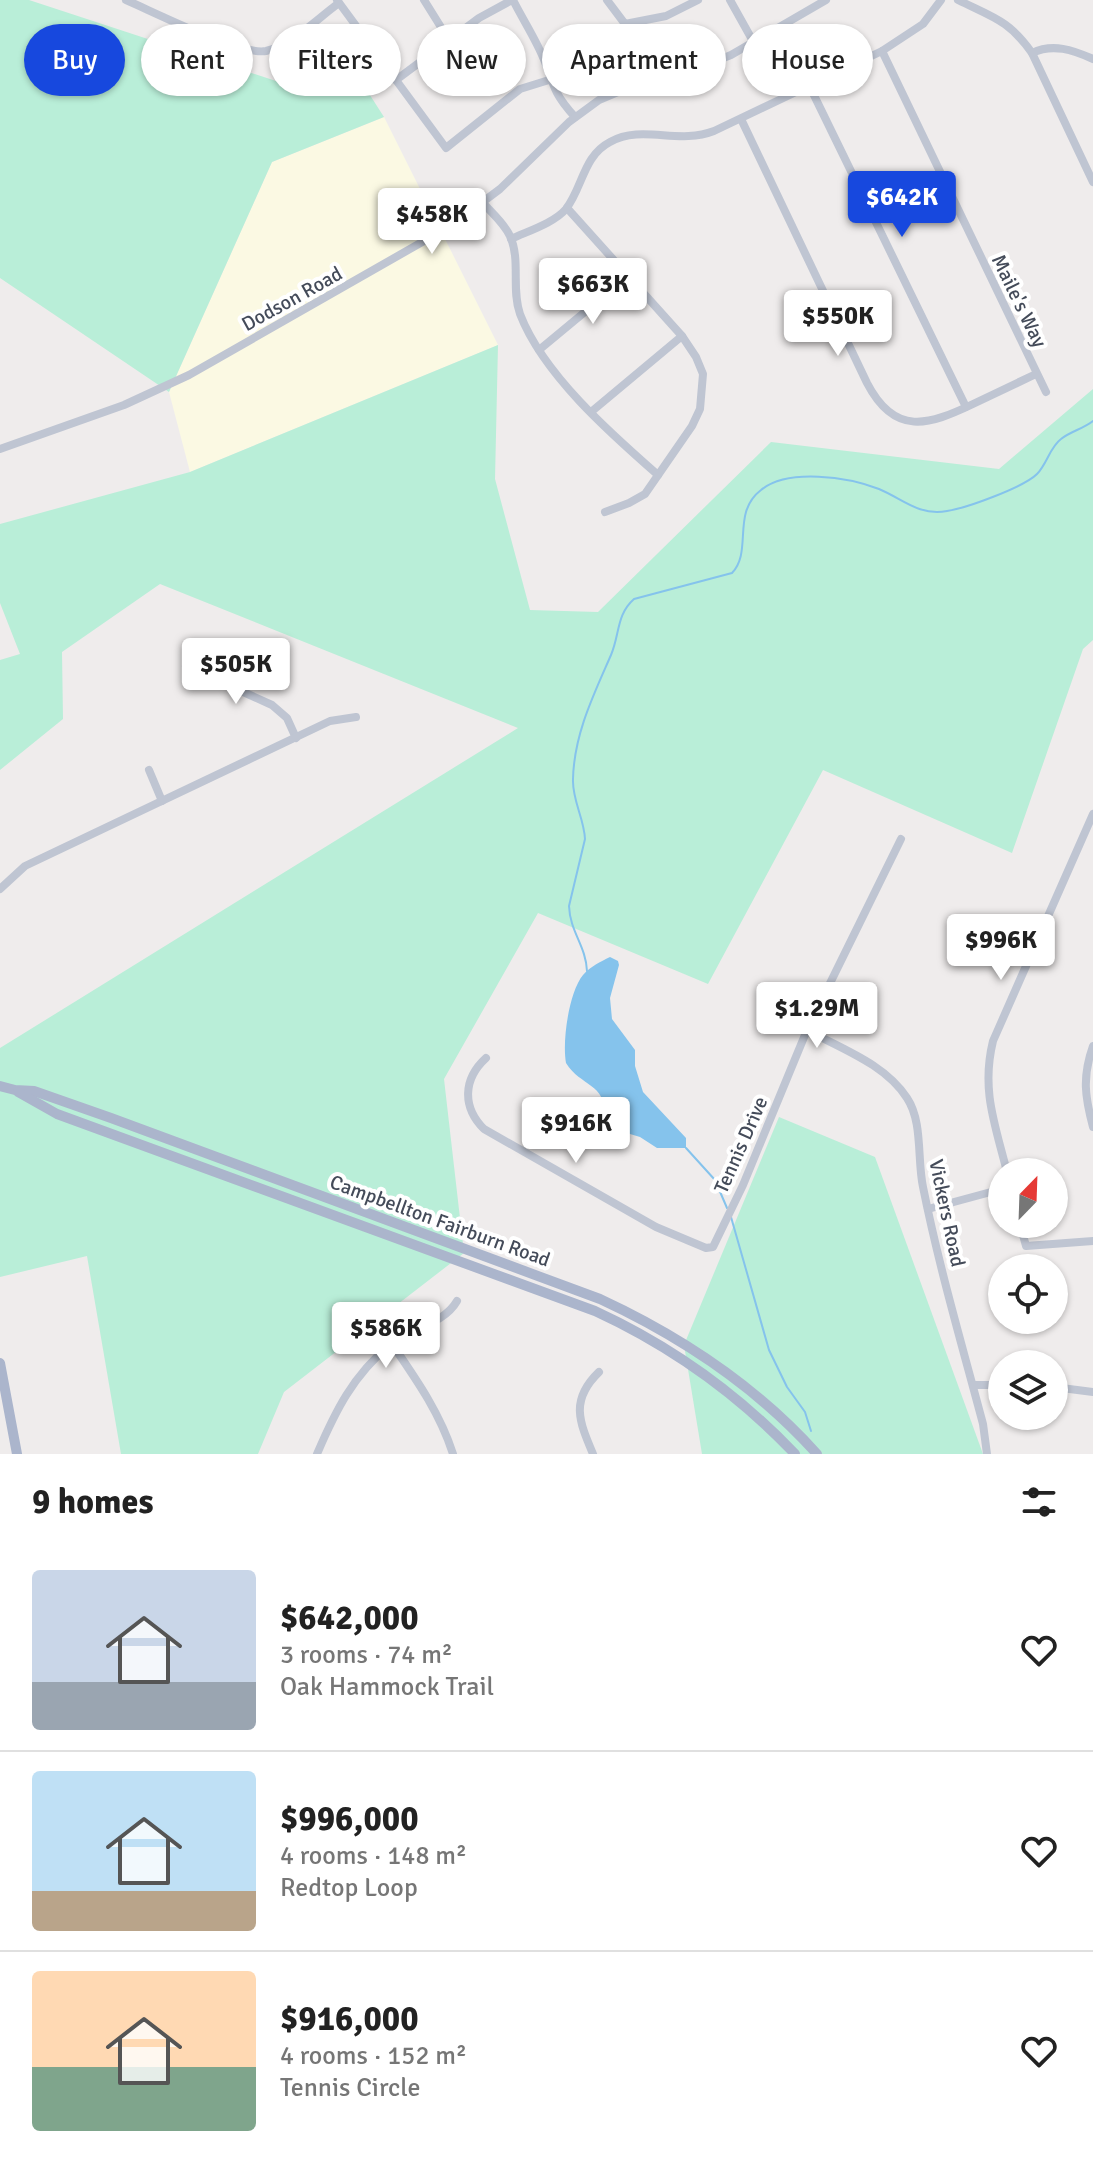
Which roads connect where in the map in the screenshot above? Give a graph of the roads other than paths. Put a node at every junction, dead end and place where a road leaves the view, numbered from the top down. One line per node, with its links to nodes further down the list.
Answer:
1 (126, 0): 12 (street)
2 (155, 0): 12 (street)
3 (424, 0): 14 (street)
4 (512, 0): 15 (street); 22 (street)
5 (607, 0): 6 (street)
6 (698, 0)
7 (730, 0): 16 (street)
8 (826, 0): 17 (street, Dodson Road)
9 (941, 0): 19 (street)
10 (958, 0): 20 (street)
11 (338, 1): 12 (street); 13 (street)
12 (151, 10)
13 (355, 24)
14 (439, 24)
15 (471, 24)
16 (743, 24)
17 (786, 24)
18 (742, 48): 31 (street, Dodson Road)
19 (882, 51): 21 (street); 40 (street, Maile's Way)
20 (1032, 53): 23 (street); 33 (street)
21 (873, 55)
22 (542, 57)
23 (1093, 59)
24 (417, 64): 25 (street)
25 (401, 76)
26 (542, 82): 27 (street)
27 (401, 87)
28 (557, 96): 31 (street)
29 (787, 96): 32 (street)
30 (814, 96): 42 (street)
31 (575, 117): 34 (street, Dodson Road)
32 (741, 119): 35 (street); 42 (street)
33 (1093, 182)
34 (483, 203): 36 (street); 44 (street, Dodson Road)
35 (567, 208): 36 (street); 37 (street)
36 (511, 239): 39 (street)
37 (627, 277): 38 (street); 39 (street)
38 (682, 336): 43 (street); 45 (street)
39 (539, 350): 43 (street)
40 (1036, 374): 41 (street, Maile's Way); 42 (street)
41 (1046, 392)
42 (966, 407)
43 (591, 412): 45 (street)
44 (0, 449)
45 (658, 475): 46 (street)
46 (605, 512)
47 (186, 666): 49 (street)
48 (356, 717): 49 (street)
49 (296, 738): 51 (street)
50 (149, 770): 51 (street)
51 (162, 801): 54 (street)
52 (1093, 814): 61 (street)
53 (901, 839): 55 (street, Tennis Drive)
54 (0, 889)
55 (807, 1030): 57 (street, Tennis Drive); 63 (street, Vickers Road)
56 (1093, 1046): 60 (street)
57 (486, 1058)
58 (0, 1084): 59 (main road, Campbellton Fairburn Road)
59 (15, 1090): 78 (main road, Campbellton Fairburn Road); 79 (main road, Campbellton Fairburn Road)
60 (1093, 1127)
61 (1004, 1158)
62 (988, 1193): 63 (street)
63 (928, 1209): 70 (street, Vickers Road)
64 (1024, 1238): 65 (street)
65 (1093, 1241)
66 (457, 1301): 67 (street)
67 (392, 1344): 75 (street); 76 (street)
68 (0, 1363): 74 (main road)
69 (599, 1372): 77 (street)
70 (973, 1385): 71 (street); 80 (street, Vickers Road)
71 (988, 1385)
72 (1068, 1389): 73 (street)
73 (1093, 1392)
74 (17, 1454)
75 (317, 1454)
76 (453, 1454)
77 (593, 1454)
78 (795, 1454)
79 (817, 1454)
80 (987, 1454)

